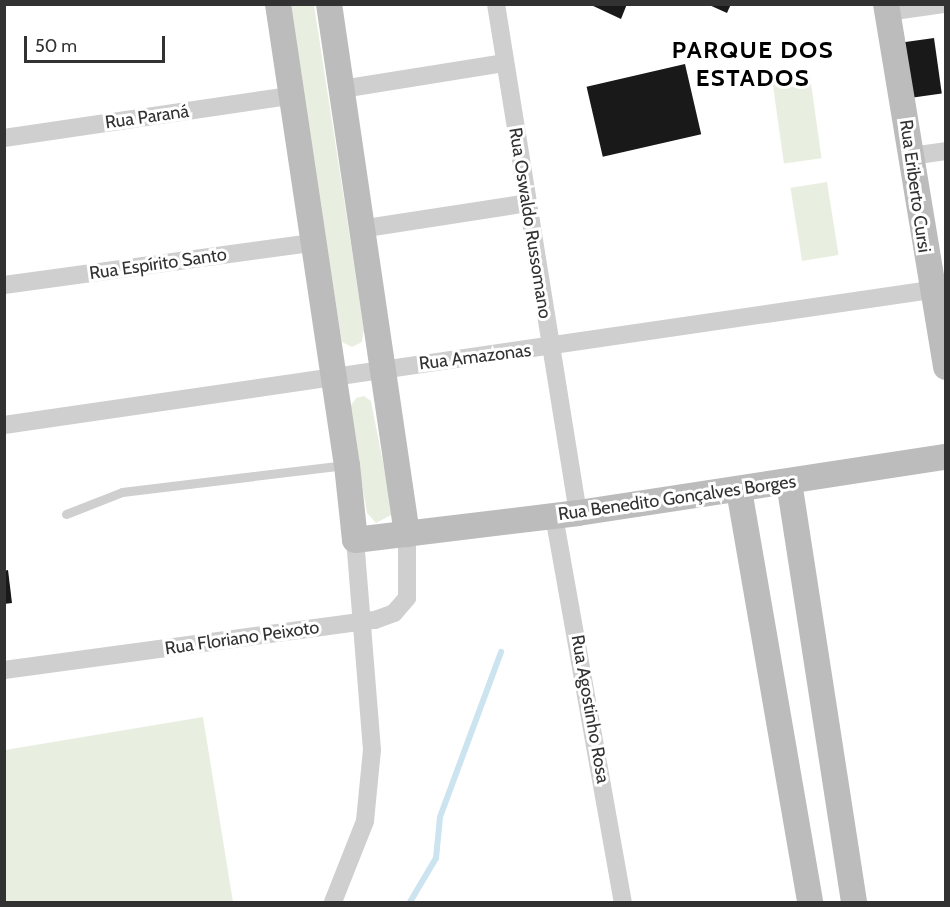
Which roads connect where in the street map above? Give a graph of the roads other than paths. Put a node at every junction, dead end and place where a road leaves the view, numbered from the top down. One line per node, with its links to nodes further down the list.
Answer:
1 (278, 4): 8 (street)
2 (329, 4): 7 (street)
3 (496, 4): 6 (street, Rua Oswaldo Russomano)
4 (943, 4): 5 (street)
5 (887, 8): 11 (street, Rua Eriberto Cursi)
6 (505, 63): 7 (street); 12 (street, Rua Oswaldo Russomano)
7 (342, 89): 13 (street)
8 (290, 96): 9 (street, Rua Paraná); 14 (street)
9 (4, 138)
10 (945, 150): 11 (street)
11 (911, 156): 16 (street, Rua Eriberto Cursi)
12 (527, 204): 13 (street); 17 (street, Rua Oswaldo Russomano)
13 (360, 229): 19 (street)
14 (312, 243): 15 (street, Rua Espírito Santo); 20 (street)
15 (4, 285)
16 (938, 289): 17 (street, Rua Amazonas); 18 (street, Rua Eriberto Cursi)
17 (549, 348): 19 (street, Rua Amazonas); 27 (street, Rua Oswaldo Russomano)
18 (945, 367)
19 (381, 369): 20 (street, Rua Amazonas); 28 (street)
20 (334, 377): 21 (street, Rua Amazonas); 23 (street)
21 (4, 425)
22 (945, 457): 24 (street, Rua Benedito Gonçalves Borges)
23 (347, 465): 26 (lane); 29 (street)
24 (789, 482): 25 (street, Rua Benedito Gonçalves Borges); 35 (street)
25 (739, 490): 27 (street, Rua Benedito Gonçalves Borges); 34 (street)
26 (66, 514)
27 (566, 514): 28 (street, Rua Benedito Gonçalves Borges); 33 (street, Rua Agostinho Rosa)
28 (407, 534): 29 (street, Rua Benedito Gonçalves Borges); 30 (street, Rua Floriano Peixoto)
29 (355, 540): 30 (street)
30 (360, 621): 31 (street, Rua Floriano Peixoto); 32 (street)
31 (4, 670)
32 (333, 903)
33 (623, 903)
34 (810, 903)
35 (854, 903)

